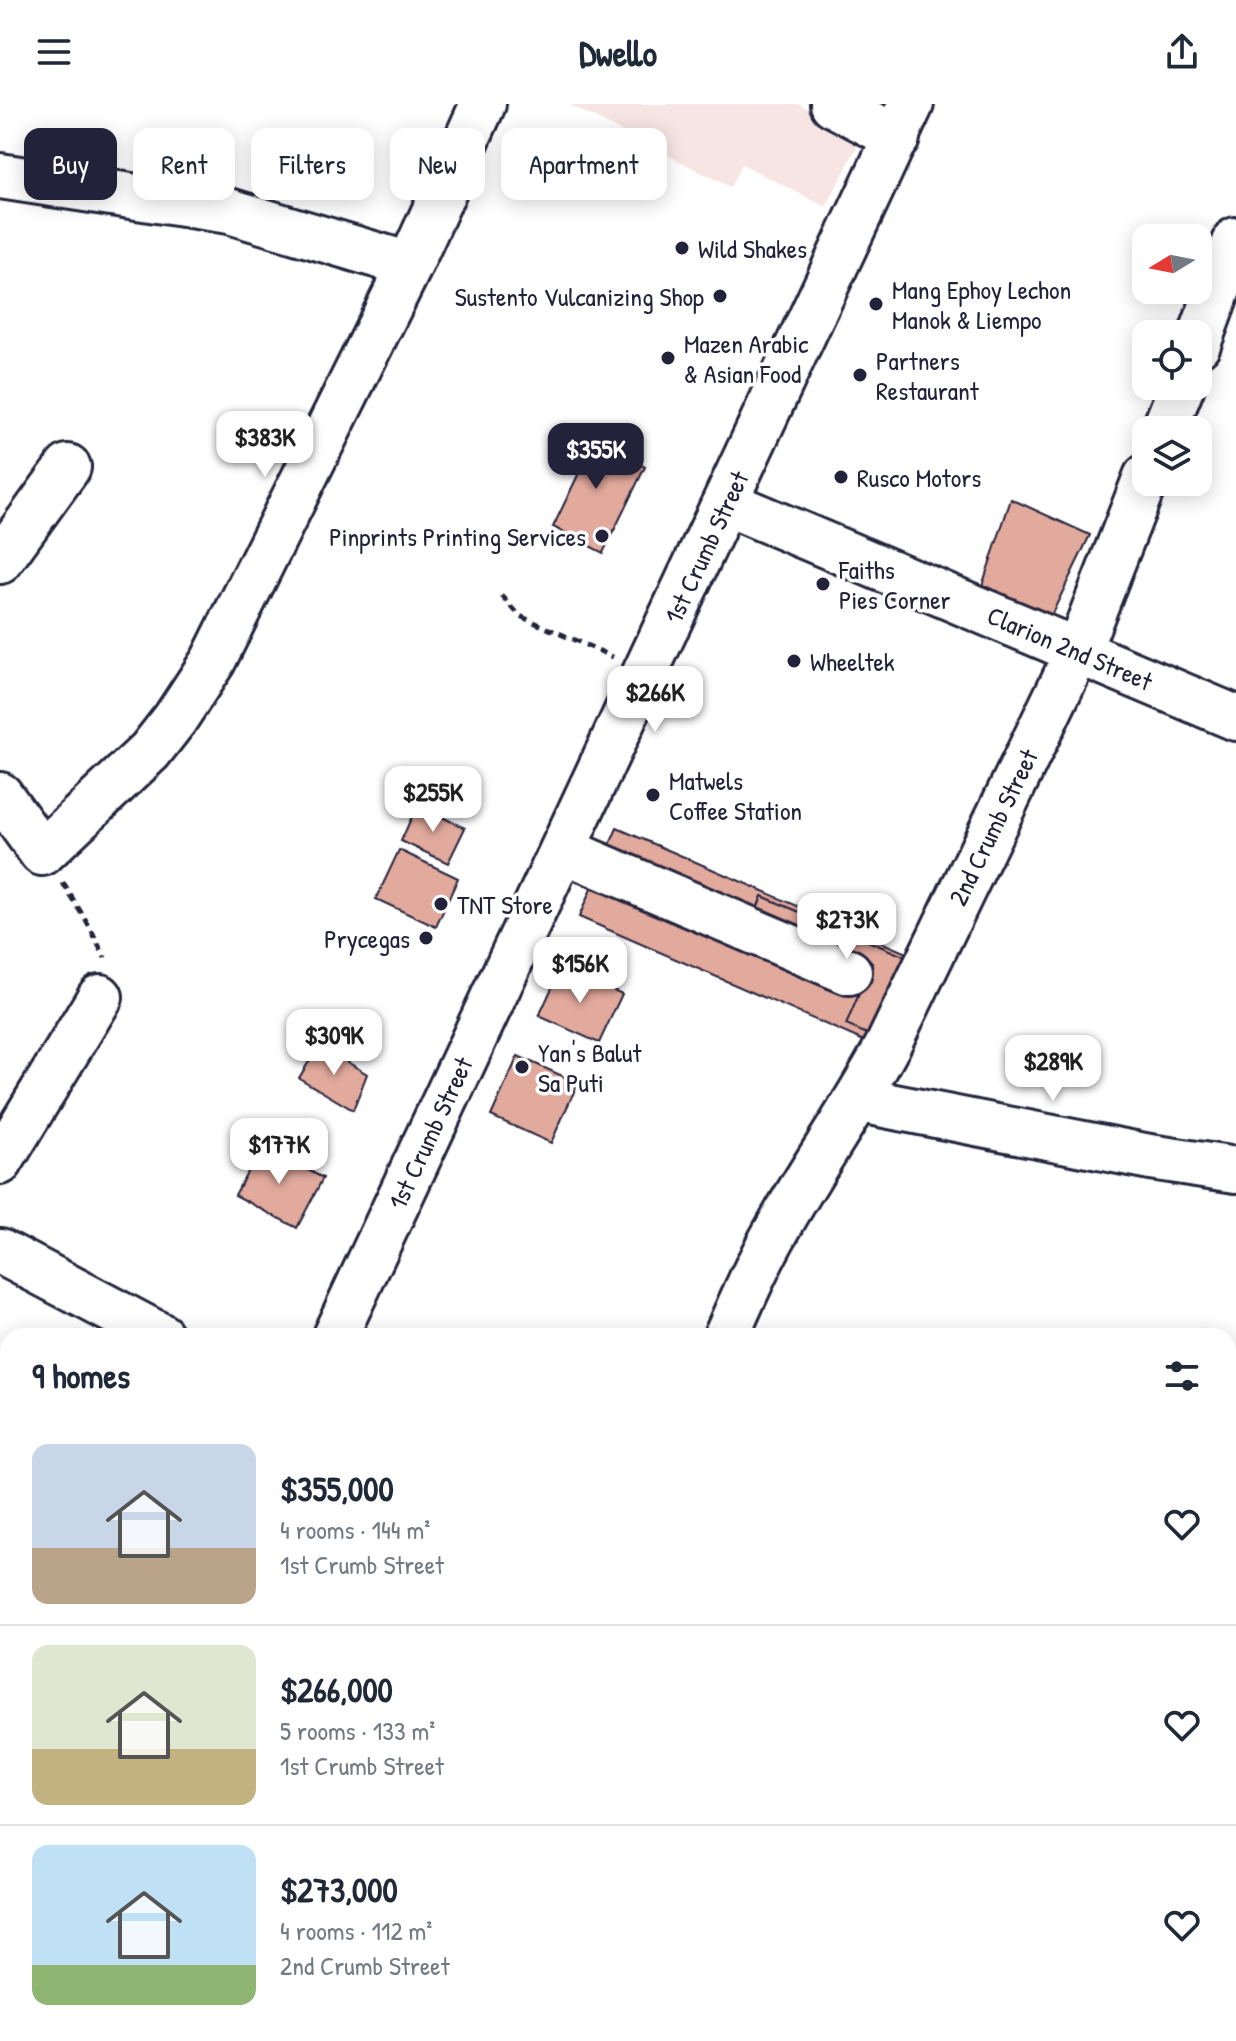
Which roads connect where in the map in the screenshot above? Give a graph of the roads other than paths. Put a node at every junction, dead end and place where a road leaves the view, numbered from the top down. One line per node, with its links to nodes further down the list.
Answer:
1 (483, 104): 6 (street)
2 (833, 104): 3 (street)
3 (904, 121): 10 (street, 1st Crumb Street)
4 (0, 176): 6 (street)
5 (1236, 240): 7 (street)
6 (410, 265): 14 (street)
7 (1215, 320)
8 (68, 467): 11 (street)
9 (1139, 496): 12 (street, 2nd Crumb Street)
10 (726, 503): 12 (street, Clarion 2nd Street); 15 (street, 1st Crumb Street)
11 (0, 561)
12 (1078, 651): 13 (street, Clarion 2nd Street); 18 (street, 2nd Crumb Street)
13 (1236, 718)
14 (0, 795)
15 (563, 850): 16 (street); 23 (street, 1st Crumb Street)
16 (849, 972)
17 (100, 997): 19 (street)
18 (859, 1100): 20 (street); 24 (street, 2nd Crumb Street)
19 (0, 1162)
20 (1236, 1170)
21 (0, 1251): 22 (street)
22 (146, 1328)
23 (339, 1328)
24 (730, 1328)

